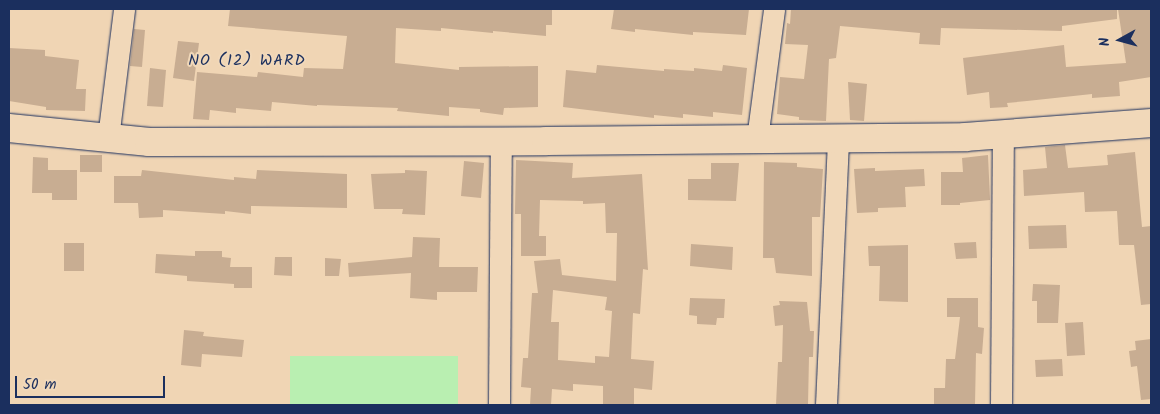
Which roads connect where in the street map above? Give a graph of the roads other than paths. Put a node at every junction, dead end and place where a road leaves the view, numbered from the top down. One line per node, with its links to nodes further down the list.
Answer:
1 (124, 9): 6 (street)
2 (774, 9): 8 (street)
3 (1151, 123): 5 (street)
4 (9, 128): 6 (street)
5 (1003, 134): 7 (street); 12 (street)
6 (108, 138): 9 (street)
7 (838, 138): 8 (street); 11 (street)
8 (757, 139): 9 (street)
9 (501, 141): 10 (street)
10 (499, 405)
11 (826, 405)
12 (1001, 405)

